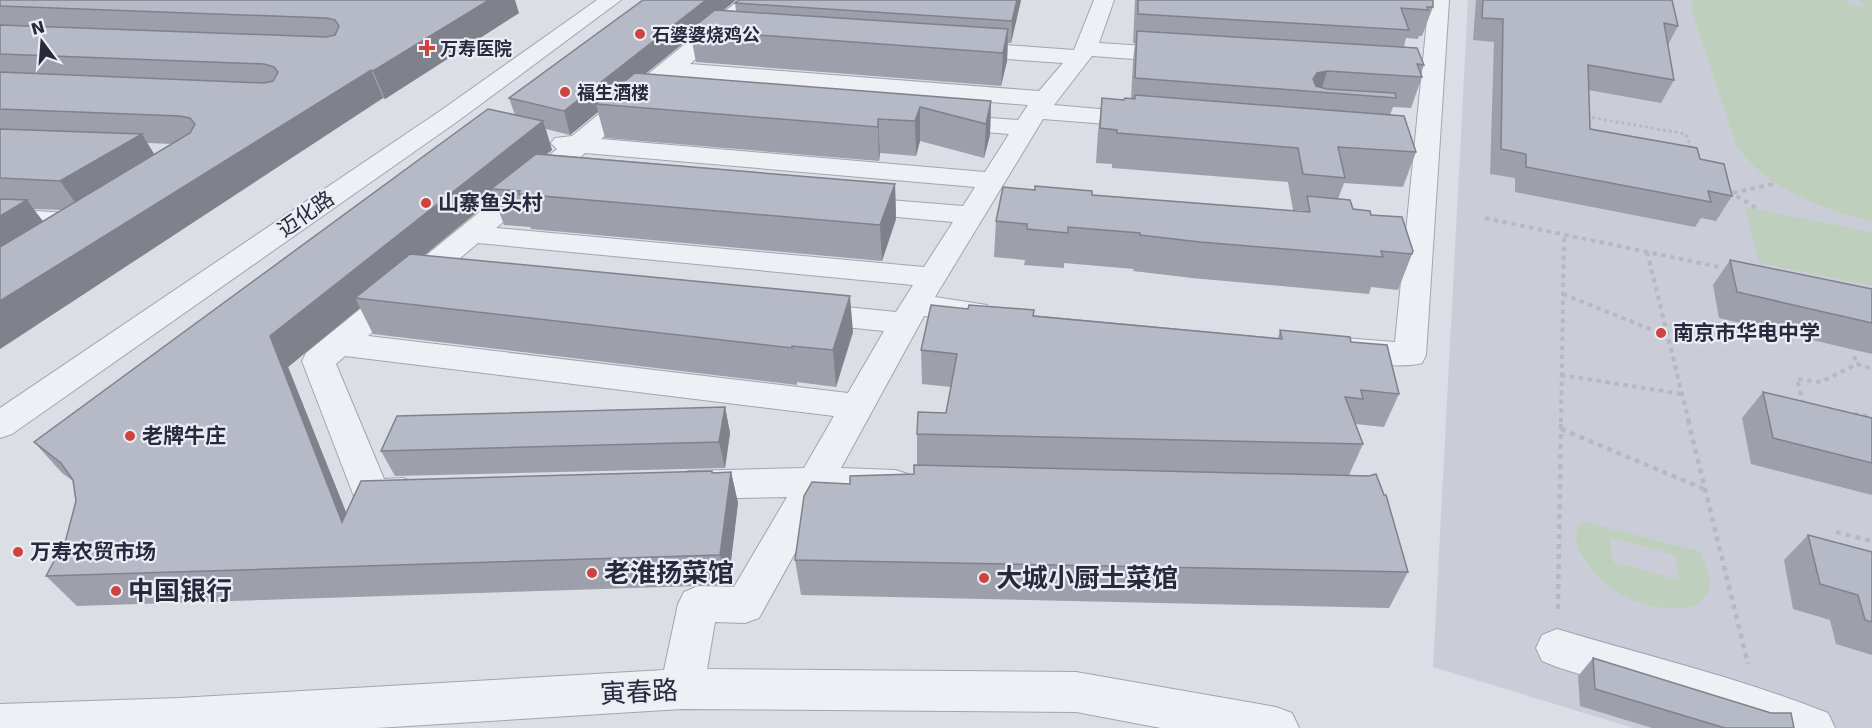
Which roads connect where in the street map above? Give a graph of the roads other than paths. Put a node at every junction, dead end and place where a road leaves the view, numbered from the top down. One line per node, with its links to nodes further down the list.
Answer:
1 (611, 0): 13 (street, 迈化路)
2 (752, 0): 5 (street)
3 (1104, 0): 8 (street)
4 (1431, 3): 31 (street)
5 (713, 32): 6 (street); 10 (street)
6 (748, 35)
7 (938, 47): 8 (street)
8 (1083, 53): 9 (street); 11 (street)
9 (1202, 56)
10 (670, 84): 11 (street); 17 (street)
11 (1040, 108): 12 (street); 14 (street); 20 (street)
12 (1163, 111)
13 (449, 116): 15 (street); 33 (street, 迈化路)
14 (920, 120)
15 (483, 124)
16 (542, 138): 17 (street)
17 (576, 146): 18 (street); 20 (street)
18 (539, 177): 19 (street); 23 (street)
19 (574, 180)
20 (990, 196): 21 (street); 27 (street)
21 (832, 203)
22 (0, 217): 24 (street)
23 (470, 234): 25 (street); 27 (street)
24 (49, 246)
25 (419, 277): 26 (street); 30 (street)
26 (455, 280)
27 (918, 302): 28 (street); 29 (street); 32 (street)
28 (775, 310)
29 (998, 314)
30 (339, 344): 32 (street); 37 (street)
31 (1316, 346)
32 (858, 407): 34 (street)
33 (0, 425)
34 (815, 482): 35 (street); 36 (street); 39 (street)
35 (922, 484)
36 (659, 486)
37 (432, 492)
38 (1557, 648): 42 (street)
39 (682, 690): 40 (street, 寅春路); 41 (street, 寅春路)
40 (0, 725)
41 (1276, 728)
42 (1812, 728)

